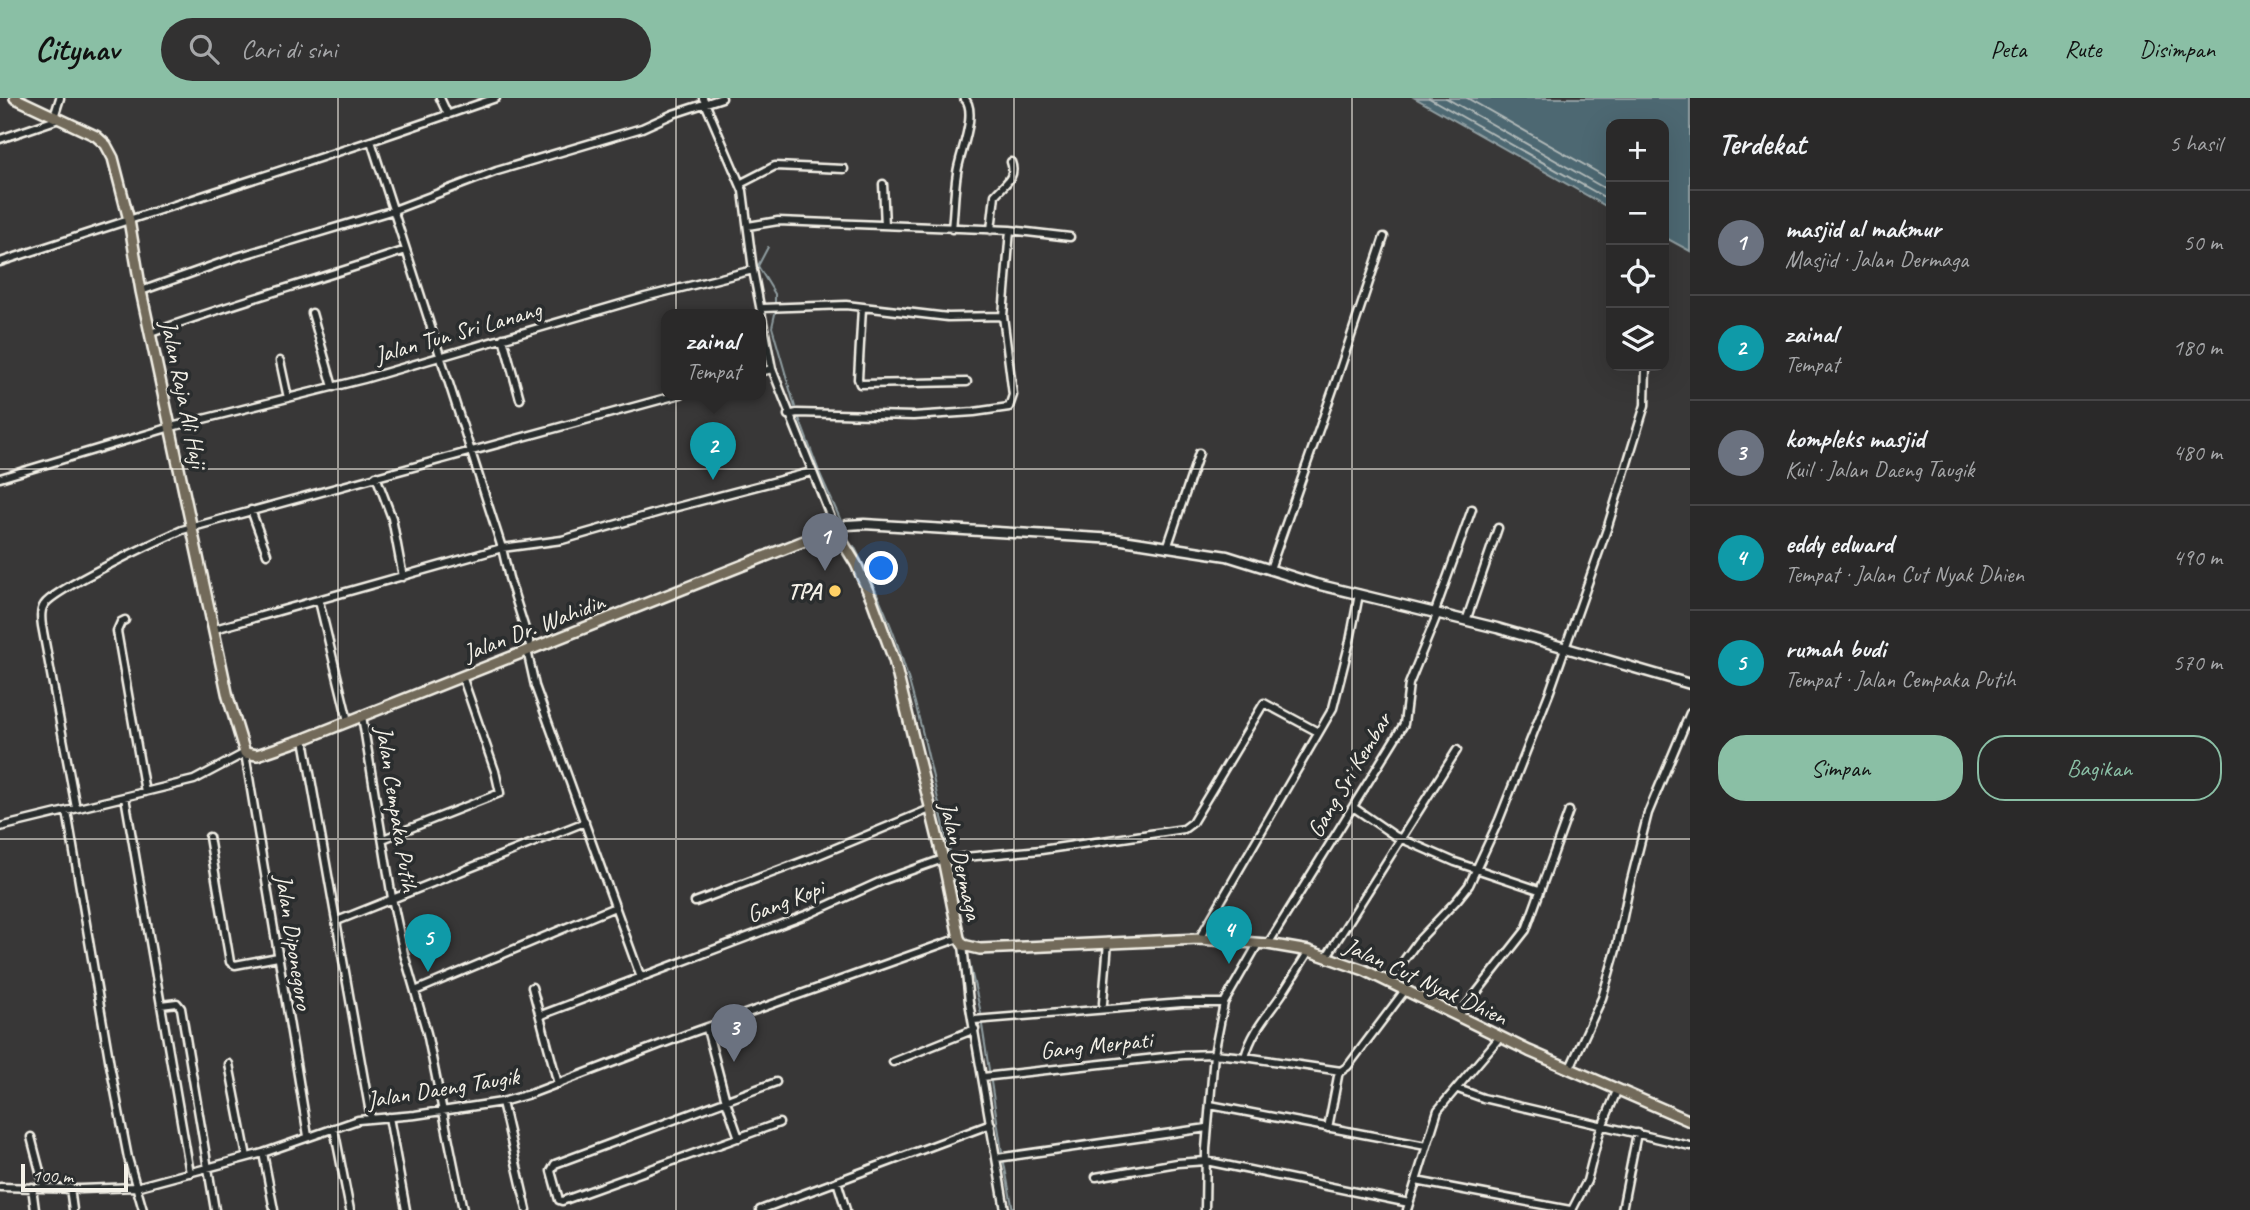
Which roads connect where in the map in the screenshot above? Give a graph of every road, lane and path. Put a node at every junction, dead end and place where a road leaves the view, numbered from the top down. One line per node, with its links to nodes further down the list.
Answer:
1 (15, 98): 9 (main road, Jalan Raja Ali Haji)
2 (60, 98): 9 (street)
3 (440, 98): 8 (street)
4 (495, 98): 8 (street)
5 (722, 98): 7 (street)
6 (964, 98): 20 (street)
7 (704, 101): 14 (street); 16 (street)
8 (448, 115): 11 (street)
9 (57, 118): 10 (street); 17 (main road, Jalan Raja Ali Haji)
10 (0, 139)
11 (371, 141): 16 (street); 17 (street)
12 (1011, 162): 21 (street)
13 (844, 169): 14 (street)
14 (740, 184): 19 (street)
15 (883, 184): 18 (street)
16 (394, 209): 25 (street); 28 (street)
17 (129, 220): 26 (street); 28 (main road, Jalan Raja Ali Haji)
18 (884, 225): 19 (street); 20 (street)
19 (748, 226): 27 (street)
20 (953, 229): 21 (street)
21 (992, 230): 22 (street)
22 (1010, 230): 23 (street); 32 (street)
23 (1070, 237)
24 (1384, 237): 61 (street)
25 (406, 250): 34 (street); 36 (street)
26 (0, 262)
27 (753, 270): 29 (street); 35 (street, Jalan Tun Sri Lanang)
28 (141, 291): 34 (main road, Jalan Raja Ali Haji)
29 (762, 308): 30 (street)
30 (862, 308): 32 (street); 41 (street)
31 (312, 313): 42 (street)
32 (1003, 316): 46 (street)
33 (766, 332): 38 (street)
34 (151, 333): 47 (main road, Jalan Raja Ali Haji)
35 (503, 338): 36 (street, Jalan Tun Sri Lanang); 45 (street)
36 (440, 358): 42 (street, Jalan Tun Sri Lanang); 48 (street)
37 (280, 361): 43 (street)
38 (772, 369): 39 (street); 46 (street)
39 (766, 370)
40 (1646, 371): 70 (street)
41 (967, 382)
42 (333, 387): 43 (street, Jalan Tun Sri Lanang)
43 (288, 398): 47 (street, Jalan Tun Sri Lanang)
44 (661, 399): 48 (street)
45 (520, 400)
46 (789, 415): 50 (street)
47 (171, 427): 52 (street, Jalan Tun Sri Lanang); 55 (main road, Jalan Raja Ali Haji)
48 (470, 450): 51 (street); 58 (street)
49 (1199, 453): 59 (street)
50 (811, 472): 57 (street); 58 (street)
51 (376, 476): 54 (street); 62 (street)
52 (0, 478)
53 (1472, 509): 65 (street, Gang Sri Kembar)
54 (251, 510): 55 (street); 60 (street)
55 (192, 521): 68 (main road, Jalan Raja Ali Haji); 83 (street)
56 (1498, 528): 67 (street)
57 (837, 533): 59 (street); 69 (main road, Jalan Dr. Wahidin); 84 (main road, Jalan Dermaga)
58 (502, 548): 62 (street); 69 (street)
59 (1167, 548): 61 (street)
60 (267, 554)
61 (1270, 569): 63 (street)
62 (402, 577): 64 (street)
63 (1359, 594): 65 (street); 76 (street)
64 (318, 601): 68 (street); 75 (street)
65 (1435, 615): 67 (street); 82 (street, Gang Sri Kembar)
66 (125, 620): 80 (street)
67 (1466, 621): 70 (street)
68 (215, 629): 79 (main road, Jalan Raja Ali Haji)
69 (529, 649): 71 (main road, Jalan Dr. Wahidin); 87 (street)
70 (1565, 649): 72 (street); 93 (street)
71 (462, 676): 74 (main road, Jalan Dr. Wahidin); 90 (street)
72 (1690, 684)
73 (1690, 713): 124 (street)
74 (362, 716): 75 (main road, Jalan Dr. Wahidin); 90 (street, Jalan Cempaka Putih)
75 (348, 721): 77 (main road, Jalan Dr. Wahidin)
76 (1318, 732): 92 (street, Gang Kopi); 99 (street)
77 (304, 739): 79 (main road, Jalan Dr. Wahidin); 98 (street)
78 (1457, 751): 91 (street)
79 (245, 753): 80 (street); 105 (street, Jalan Diponegoro)
80 (145, 793): 81 (street)
81 (125, 797): 83 (street); 113 (street)
82 (1353, 807): 91 (street); 102 (street, Gang Sri Kembar)
83 (76, 808): 85 (street)
84 (930, 809): 92 (main road, Jalan Dermaga); 96 (street)
85 (67, 811): 88 (street); 162 (street)
86 (1569, 811): 94 (street)
87 (585, 822): 95 (street); 97 (street)
88 (0, 827)
89 (209, 838): 105 (street)
90 (383, 839): 95 (street, Jalan Cempaka Putih)
91 (1401, 839): 93 (street); 104 (street)
92 (943, 859): 100 (main road, Jalan Dermaga); 106 (street, Gang Kopi)
93 (1477, 869): 94 (street); 107 (street)
94 (1539, 890): 115 (street)
95 (392, 898): 98 (street); 110 (street, Jalan Cempaka Putih)
96 (695, 902)
97 (615, 906): 106 (street); 110 (street)
98 (337, 921): 136 (street)
99 (1199, 939): 101 (main road, Jalan Cut Nyak Dhien); 102 (main road, Jalan Cut Nyak Dhien)
100 (961, 942): 101 (main road, Jalan Cut Nyak Dhien); 116 (street, Jalan Dermaga); 117 (street, Jalan Daeng Taugik)
101 (1108, 942): 111 (street)
102 (1263, 944): 103 (main road, Jalan Cut Nyak Dhien); 112 (street, Gang Sri Kembar)
103 (1308, 951): 104 (main road, Jalan Cut Nyak Dhien); 121 (street)
104 (1328, 956): 107 (main road, Jalan Cut Nyak Dhien)
105 (278, 957): 145 (street, Jalan Diponegoro)
106 (641, 978): 114 (street, Gang Kopi)
107 (1390, 981): 109 (main road, Jalan Cut Nyak Dhien)
108 (532, 987): 114 (street)
109 (1406, 989): 115 (main road, Jalan Cut Nyak Dhien); 125 (street)
110 (415, 991): 134 (street, Jalan Cempaka Putih)
111 (1103, 1003)
112 (1224, 1003): 116 (street); 120 (street, Gang Sri Kembar)
113 (161, 1005): 154 (street); 155 (street)
114 (541, 1015): 128 (street)
115 (1459, 1015): 119 (main road, Jalan Cut Nyak Dhien)
116 (974, 1020): 118 (street, Jalan Dermaga)
117 (707, 1028): 128 (street, Jalan Daeng Taugik); 131 (street)
118 (975, 1029): 122 (street); 126 (street, Jalan Dermaga)
119 (1500, 1037): 124 (main road, Jalan Cut Nyak Dhien); 129 (street)
120 (1214, 1054): 121 (street, Gang Merpati); 126 (street, Gang Merpati); 133 (street, Gang Sri Kembar)
121 (1245, 1057): 125 (street, Gang Merpati)
122 (893, 1062)
123 (229, 1064): 151 (street)
124 (1570, 1068): 130 (main road, Jalan Cut Nyak Dhien)
125 (1339, 1071): 143 (street)
126 (983, 1077): 139 (street, Jalan Dermaga)
127 (776, 1082): 131 (street)
128 (558, 1084): 132 (street, Jalan Daeng Taugik)
129 (1458, 1089): 140 (street); 148 (street)
130 (1618, 1091): 137 (main road, Jalan Cut Nyak Dhien); 140 (street)
131 (726, 1101): 147 (street); 147 (street)
132 (502, 1102): 134 (street, Jalan Daeng Taugik); 173 (street)
133 (1210, 1105): 142 (street, Gang Sri Kembar); 143 (street)
134 (444, 1111): 135 (street, Jalan Daeng Taugik); 172 (street, Jalan Cempaka Putih)
135 (389, 1117): 136 (street, Jalan Daeng Taugik); 171 (street)
136 (372, 1119): 141 (street, Jalan Daeng Taugik)
137 (1690, 1121)
138 (779, 1123): 147 (street)
139 (991, 1124): 152 (street, Jalan Dermaga); 157 (street)
140 (1602, 1125): 144 (street); 178 (street)
141 (334, 1128): 145 (street, Jalan Daeng Taugik); 170 (street)
142 (1207, 1128): 152 (street); 153 (street, Gang Sri Kembar)
143 (1328, 1128): 148 (street)
144 (1637, 1133): 149 (street); 179 (street)
145 (308, 1136): 150 (street, Jalan Daeng Taugik)
146 (32, 1137): 161 (street)
147 (739, 1138)
148 (1426, 1146): 158 (street)
149 (1690, 1146)
150 (264, 1153): 151 (street, Jalan Daeng Taugik); 169 (street)
151 (247, 1157): 154 (street, Jalan Daeng Taugik)
152 (997, 1158): 176 (street, Jalan Dermaga)
153 (1206, 1161): 156 (street); 164 (street); 177 (street, Gang Sri Kembar)
154 (208, 1168): 155 (street, Jalan Daeng Taugik); 168 (street)
155 (190, 1173): 162 (street, Jalan Daeng Taugik)
156 (1096, 1177)
157 (837, 1181): 174 (street); 175 (street)
158 (1416, 1181): 164 (street); 178 (street)
159 (0, 1187): 160 (street, Jalan Daeng Taugik)
160 (32, 1187): 161 (street, Jalan Daeng Taugik); 165 (street)
161 (44, 1187): 163 (street, Jalan Daeng Taugik)
162 (136, 1187): 163 (street, Jalan Daeng Taugik); 167 (street)
163 (70, 1188): 166 (street)
164 (1408, 1207)
165 (35, 1210)
166 (73, 1210)
167 (143, 1210)
168 (215, 1210)
169 (274, 1210)
170 (350, 1210)
171 (406, 1210)
172 (463, 1210)
173 (527, 1210)
174 (760, 1210)
175 (846, 1210)
176 (1005, 1210)
177 (1205, 1210)
178 (1571, 1210)
179 (1622, 1210)

